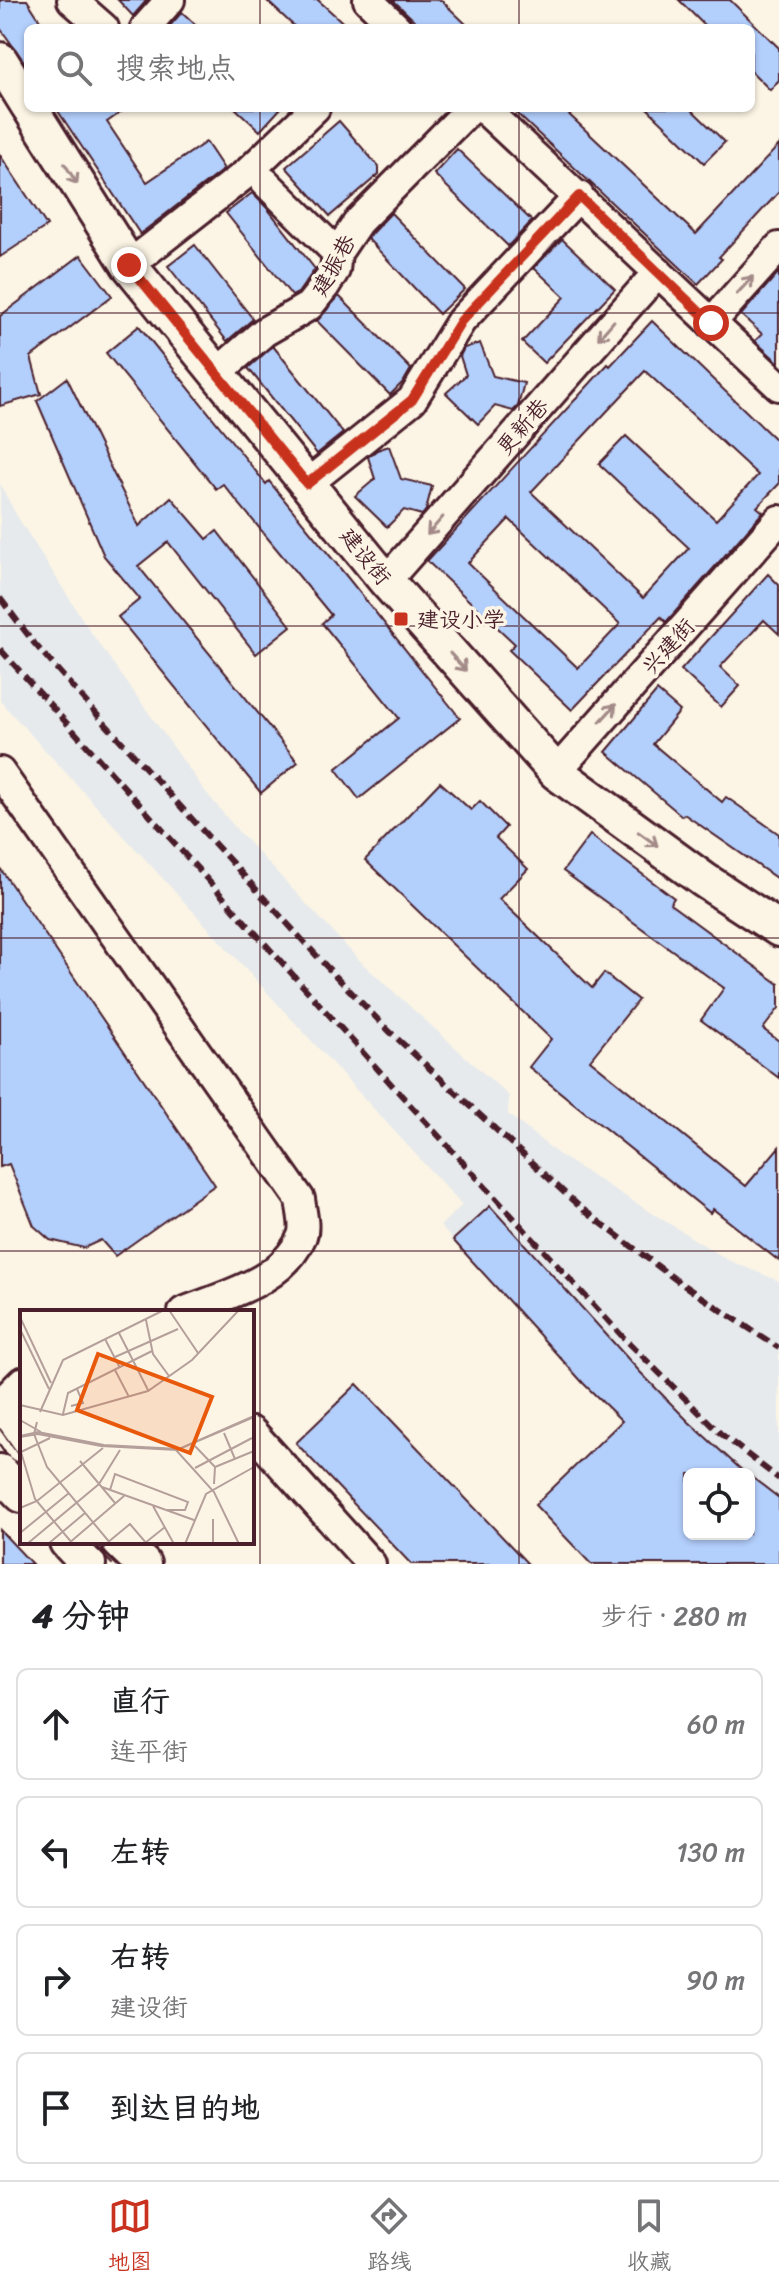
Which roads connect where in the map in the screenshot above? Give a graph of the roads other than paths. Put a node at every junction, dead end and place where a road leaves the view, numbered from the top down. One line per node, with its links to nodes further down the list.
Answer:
1 (72, 0): 4 (street)
2 (170, 0): 5 (street)
3 (368, 0): 6 (street)
4 (99, 24)
5 (149, 24)
6 (393, 24)
7 (0, 60): 8 (main road, 建设街)
8 (24, 99)
9 (32, 112): 17 (main road, 建设街, one-way to 17)
10 (311, 112): 17 (street)
11 (467, 112): 16 (street, 建振巷)
12 (487, 112): 14 (street)
13 (265, 182): 16 (street)
14 (579, 196): 18 (street); 22 (street)
15 (779, 247): 19 (street, one-way to 15)
16 (337, 253): 20 (street, 建振巷)
17 (129, 265): 20 (main road, 建设街)
18 (658, 272): 19 (street); 24 (street, 更新巷, one-way to 24)
19 (711, 323): 21 (street)
20 (217, 373): 22 (main road, 建设街)
21 (779, 386)
22 (307, 484): 24 (main road, 建设街)
23 (779, 520): 26 (street, 兴建街, one-way to 23)
24 (386, 581): 26 (main road, 建设街, one-way to 26)
25 (0, 772): 28 (street)
26 (556, 772): 27 (main road, 建设街, one-way to 27)
27 (779, 929)
28 (188, 1310)
29 (20, 1374): 30 (street)
30 (0, 1379)
31 (20, 1384): 32 (street)
32 (0, 1404)
33 (0, 1413): 35 (main road)
34 (254, 1434): 42 (street)
35 (20, 1442)
36 (0, 1472): 37 (main road)
37 (20, 1493)
38 (69, 1544): 40 (main road)
39 (122, 1544): 41 (main road)
40 (88, 1564)
41 (143, 1564)
42 (371, 1564)

